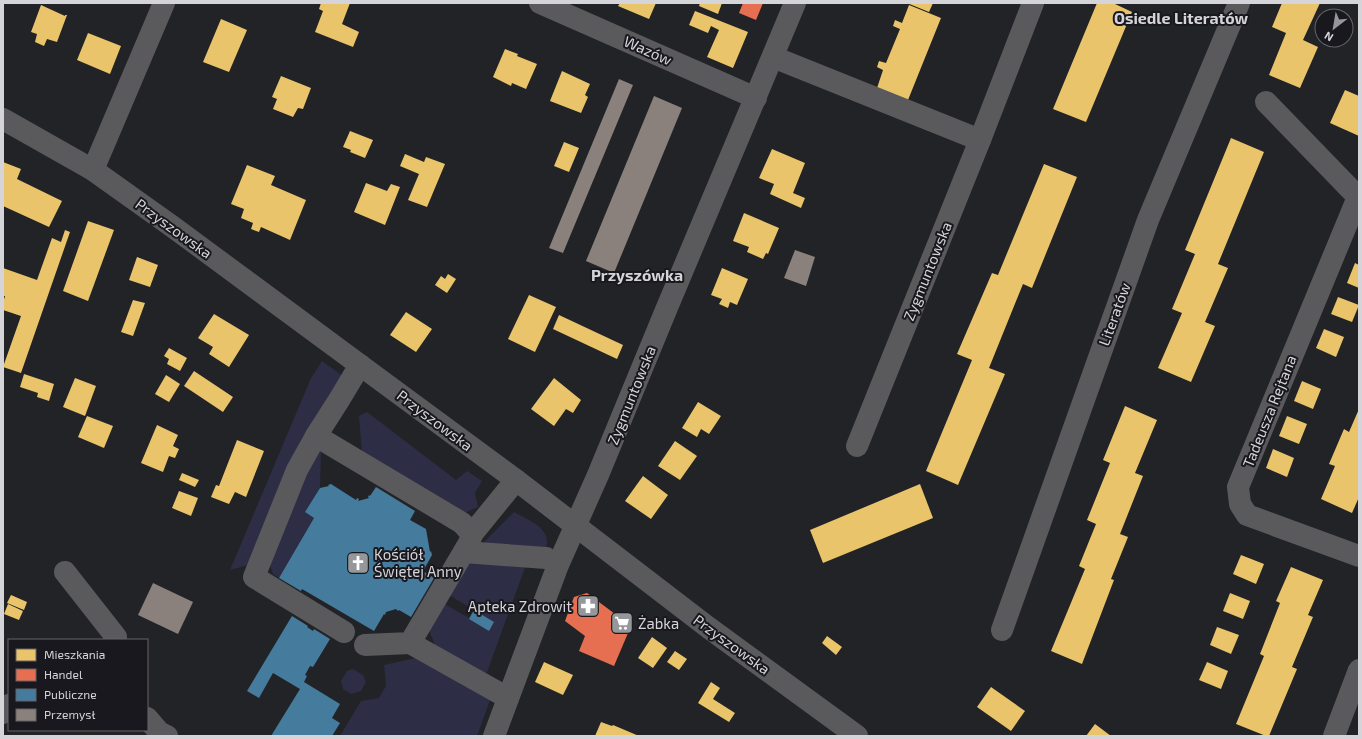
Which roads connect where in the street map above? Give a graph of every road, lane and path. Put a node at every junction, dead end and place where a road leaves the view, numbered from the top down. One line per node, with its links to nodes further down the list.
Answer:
1 (164, 3): 11 (street)
2 (540, 3): 7 (street, Wazów)
3 (796, 3): 6 (street, Zygmuntowska)
4 (1033, 3): 10 (street, Zygmuntowska)
5 (1239, 3): 22 (street, Literatów)
6 (773, 57): 7 (street, Zygmuntowska); 10 (street)
7 (756, 98): 17 (street, Zygmuntowska)
8 (1266, 102): 12 (street, Tadeusza Rejtana)
9 (3, 119): 11 (street, Przyszowska)
10 (980, 140): 15 (street, Zygmuntowska)
11 (93, 170): 13 (street, Przyszowska)
12 (1358, 198): 19 (street, Tadeusza Rejtana)
13 (360, 364): 14 (street); 16 (street, Przyszowska)
14 (316, 436): 18 (street); 23 (street)
15 (857, 446)
16 (516, 480): 17 (street, Przyszowska); 18 (street)
17 (575, 526): 28 (street, Zygmuntowska); 32 (street, Przyszowska)
18 (468, 543): 20 (street); 25 (street)
19 (1359, 556)
20 (546, 558)
21 (65, 572): 24 (street)
22 (1002, 630)
23 (344, 632)
24 (115, 639)
25 (410, 643): 26 (street); 28 (street)
26 (365, 645)
27 (1359, 670): 33 (street)
28 (508, 698): 31 (street, Zygmuntowska)
29 (148, 719): 30 (street)
30 (167, 736)
31 (494, 736)
32 (857, 736)
33 (1334, 736)

